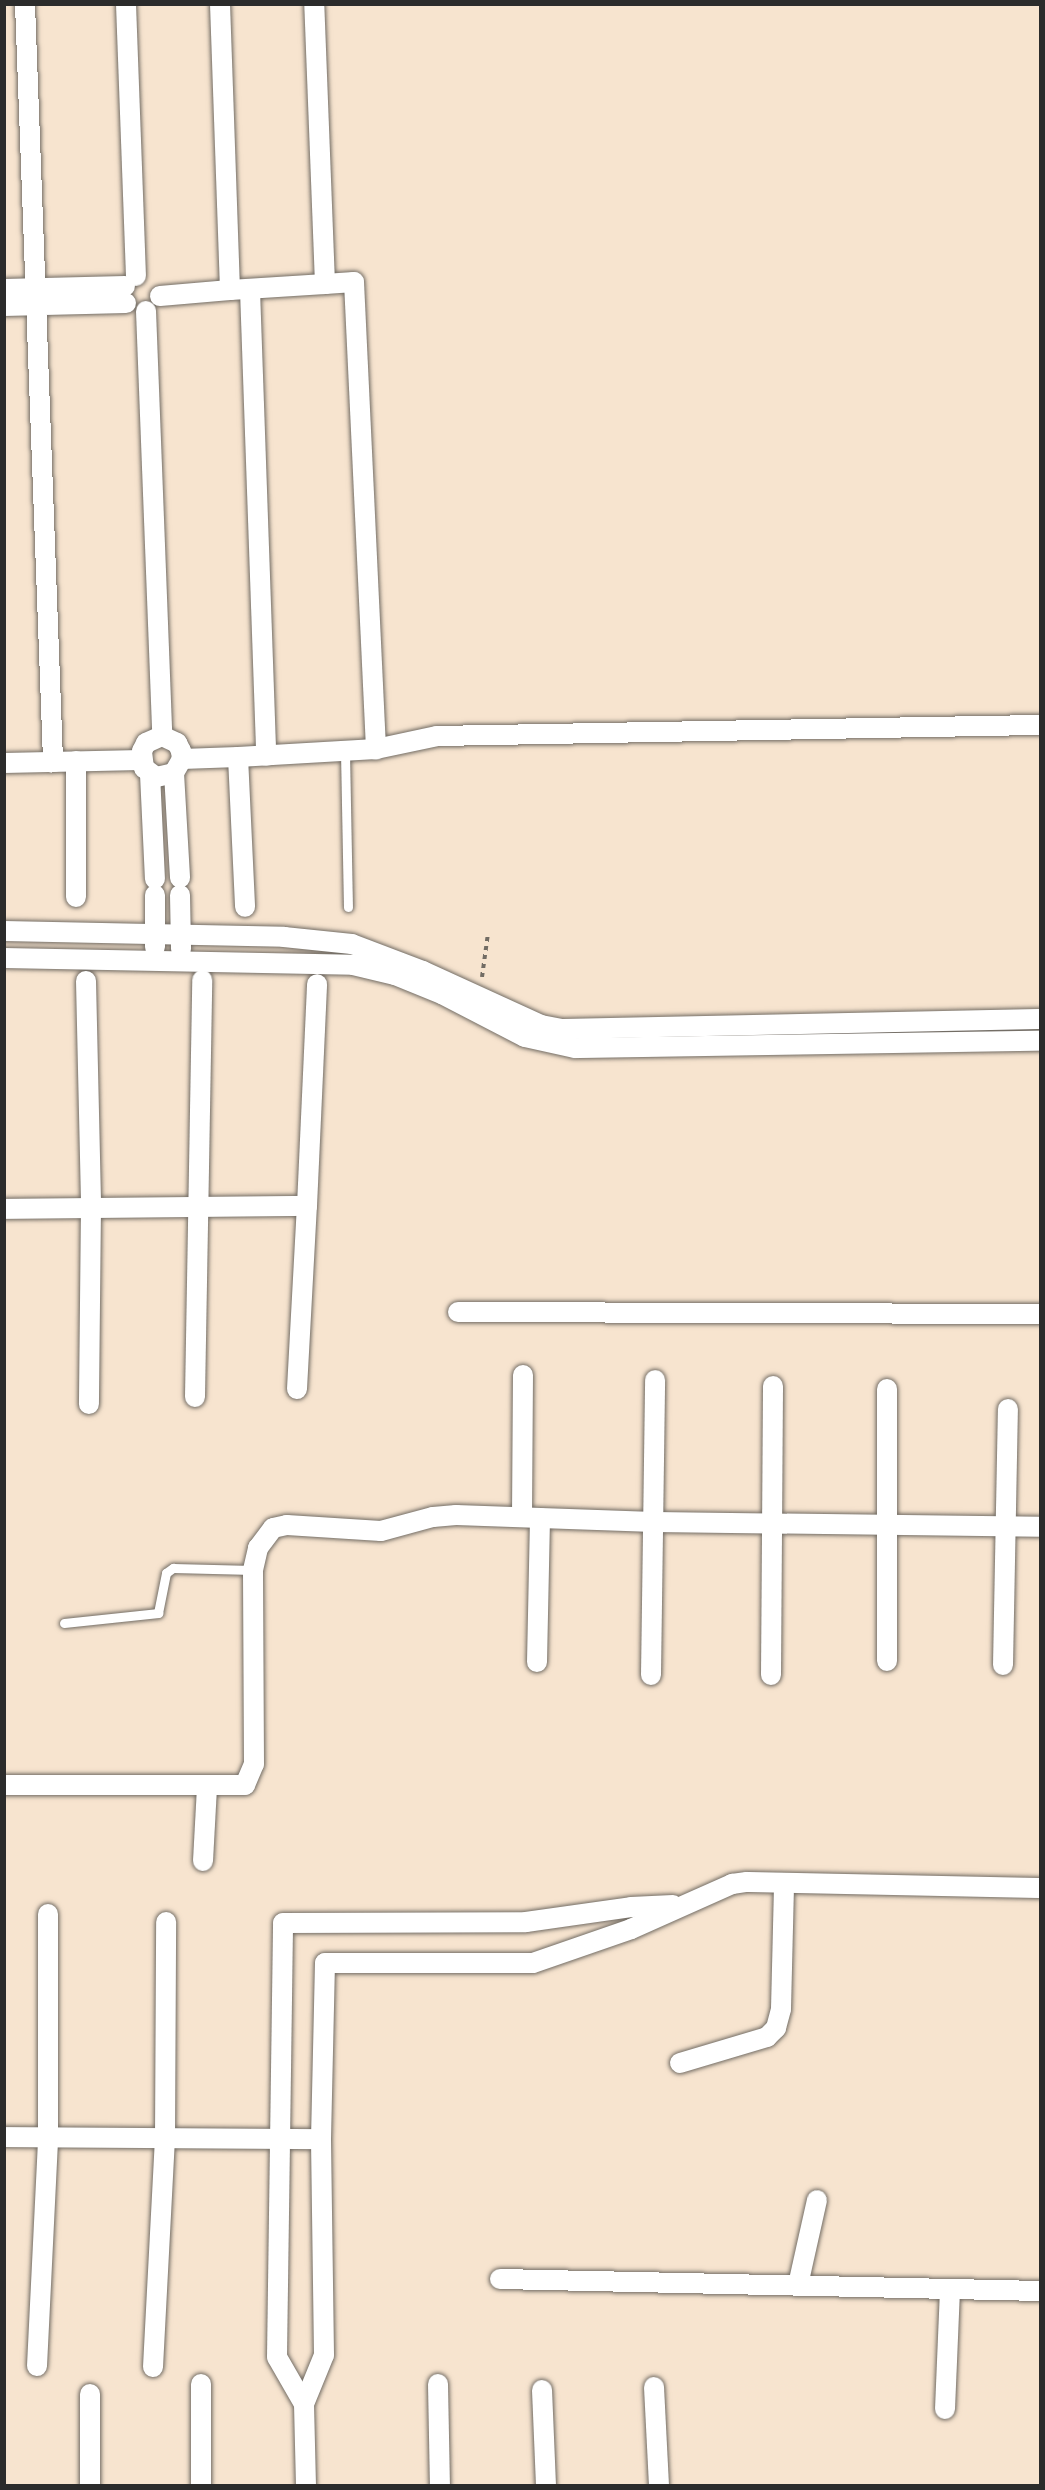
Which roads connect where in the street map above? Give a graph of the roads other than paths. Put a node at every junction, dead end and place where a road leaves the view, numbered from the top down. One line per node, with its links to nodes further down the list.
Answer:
1 (25, 4): 11 (street)
2 (126, 4): 6 (street)
3 (220, 4): 8 (street)
4 (315, 4): 5 (street)
5 (325, 284): 9 (street); 16 (street)
6 (129, 288): 10 (street); 11 (street); 13 (street)
7 (4, 289): 11 (street)
8 (230, 290): 9 (street); 10 (street)
9 (250, 290): 18 (street)
10 (160, 296): 13 (street)
11 (35, 297): 12 (street); 21 (street)
12 (4, 306)
13 (146, 312): 15 (street)
14 (1041, 725): 16 (street)
15 (162, 736): 23 (street); 24 (street)
16 (376, 749): 17 (street)
17 (345, 752): 18 (street); 27 (lane)
18 (266, 756): 19 (street)
19 (238, 757): 23 (street); 26 (street)
20 (76, 761): 21 (street); 24 (street); 25 (street)
21 (53, 762): 22 (street)
22 (4, 763)
23 (178, 766): 24 (street); 30 (street)
24 (146, 767): 29 (street)
25 (76, 897)
26 (245, 907)
27 (348, 907)
28 (4, 931): 29 (street)
29 (156, 936): 30 (street); 33 (street)
30 (181, 938): 31 (street); 34 (street)
31 (320, 940): 35 (street); 36 (street)
32 (4, 958): 33 (street)
33 (155, 959): 34 (street)
34 (181, 960): 36 (street)
35 (398, 968): 36 (street); 39 (street)
36 (318, 972): 43 (street)
37 (202, 980): 42 (street)
38 (86, 981): 44 (street)
39 (443, 987): 40 (street); 41 (street)
40 (1041, 1019)
41 (1041, 1041)
42 (199, 1206): 43 (street); 44 (street); 53 (street)
43 (307, 1206): 51 (street)
44 (91, 1207): 45 (street); 54 (street)
45 (4, 1209)
46 (458, 1312): 47 (street)
47 (1041, 1314)
48 (523, 1375): 56 (street)
49 (655, 1380): 57 (street)
50 (773, 1386): 58 (street)
51 (297, 1389)
52 (887, 1389): 59 (street)
53 (195, 1397)
54 (89, 1404)
55 (1008, 1409): 61 (street)
56 (531, 1517): 57 (street); 62 (street); 65 (street)
57 (654, 1522): 58 (street); 67 (street)
58 (772, 1524): 59 (street); 68 (street)
59 (886, 1526): 61 (street); 64 (street)
60 (1041, 1527): 61 (street)
61 (1003, 1528): 66 (street)
62 (253, 1570): 63 (lane); 70 (street)
63 (64, 1623)
64 (887, 1661)
65 (537, 1662)
66 (1003, 1665)
67 (651, 1675)
68 (771, 1675)
69 (4, 1785): 70 (street)
70 (207, 1786): 71 (street)
71 (203, 1861)
72 (784, 1883): 73 (street); 74 (street); 77 (street)
73 (1041, 1888)
74 (679, 1905): 81 (street); 82 (street)
75 (48, 1914): 79 (street)
76 (166, 1922): 80 (street)
77 (680, 2063)
78 (4, 2137): 79 (street)
79 (48, 2137): 80 (street); 88 (street)
80 (165, 2139): 81 (street); 89 (street)
81 (280, 2139): 82 (street); 95 (street)
82 (321, 2139): 95 (street)
83 (817, 2200): 85 (street)
84 (500, 2279): 85 (street)
85 (798, 2285): 86 (street)
86 (950, 2289): 87 (street); 96 (street)
87 (1041, 2291)
88 (37, 2366)
89 (153, 2367)
90 (201, 2384): 98 (street)
91 (438, 2384): 100 (street)
92 (654, 2387): 102 (street)
93 (542, 2390): 101 (street)
94 (90, 2394): 97 (street)
95 (304, 2404): 99 (street)
96 (945, 2409)
97 (90, 2486)
98 (201, 2486)
99 (306, 2486)
100 (440, 2486)
101 (546, 2486)
102 (659, 2486)

